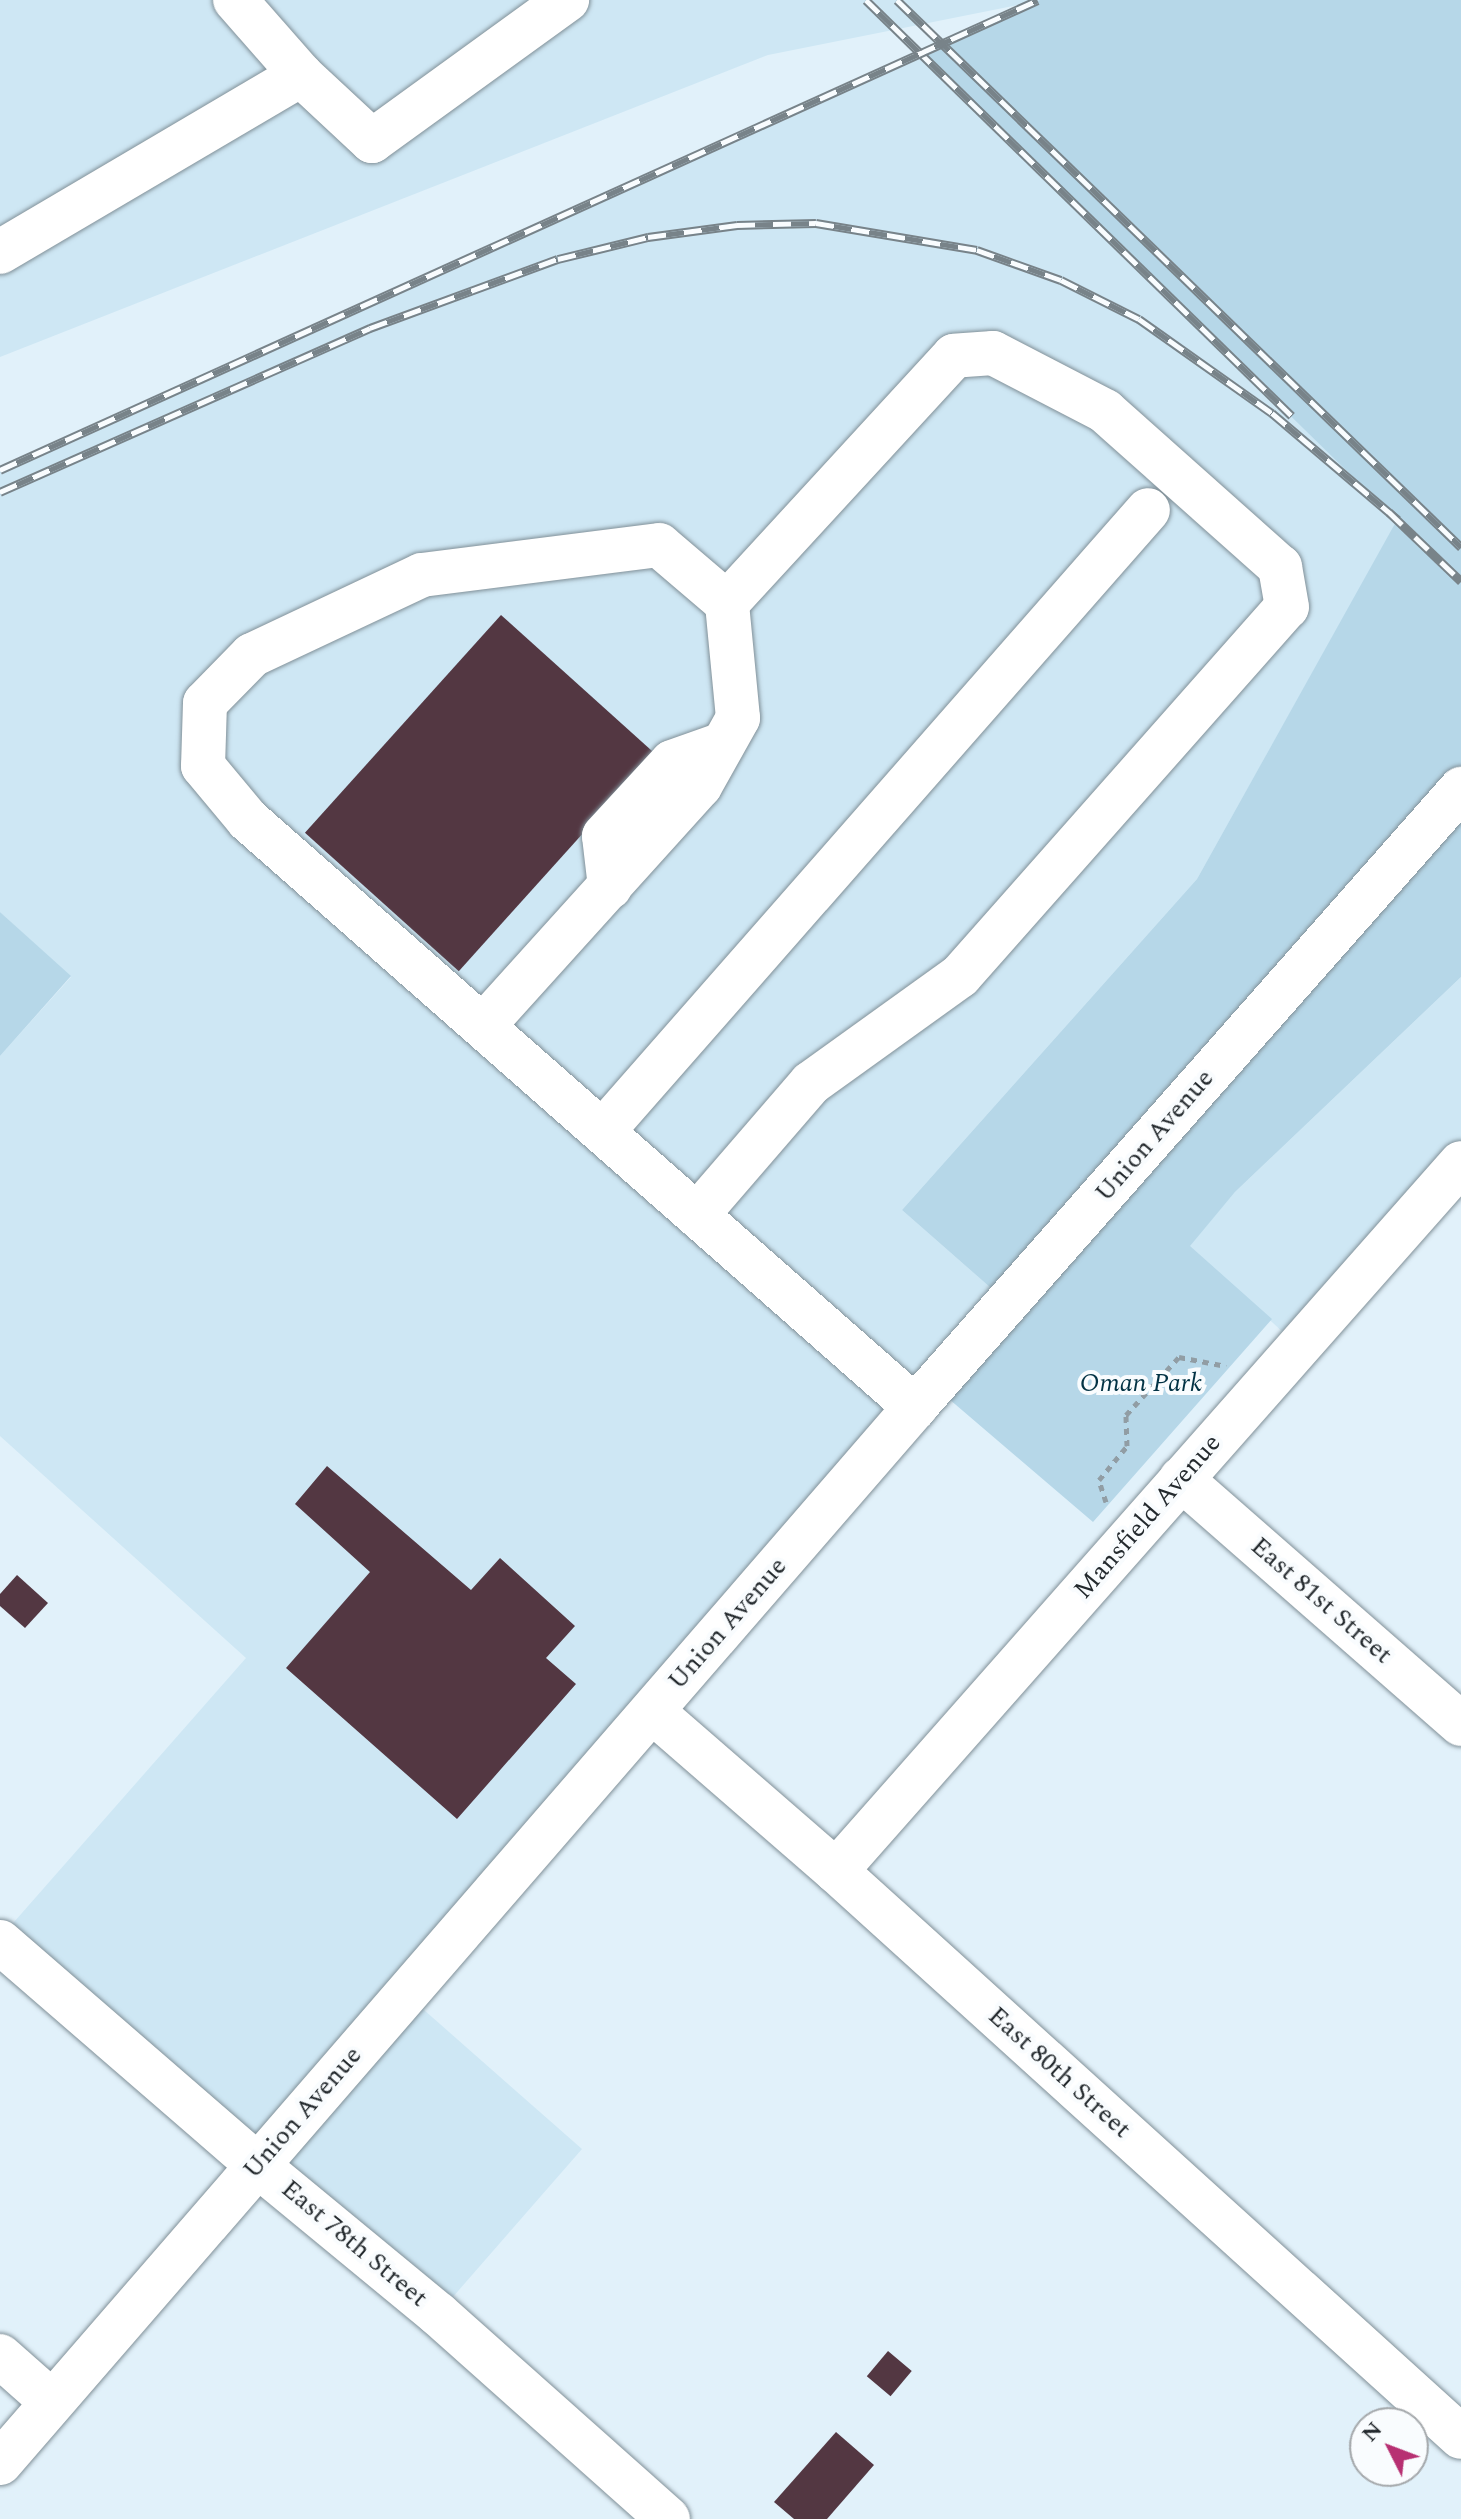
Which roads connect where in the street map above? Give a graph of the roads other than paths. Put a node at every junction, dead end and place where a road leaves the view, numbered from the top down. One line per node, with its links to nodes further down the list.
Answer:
1 (235, 0): 3 (street)
2 (567, 0): 3 (street)
3 (301, 75): 4 (street)
4 (0, 252)
5 (1148, 510): 9 (street)
6 (727, 603): 8 (street); 8 (street); 11 (street)
7 (1461, 789): 12 (street, Union Avenue)
8 (483, 1026): 9 (street)
9 (603, 1131): 11 (street)
10 (1461, 1163): 13 (street, Mansfield Avenue)
11 (697, 1215): 12 (street)
12 (915, 1407): 14 (street, Union Avenue)
13 (1181, 1479): 15 (street, East 81st Street); 16 (street, Mansfield Avenue)
14 (653, 1712): 16 (street, East 80th Street); 18 (street, Union Avenue)
15 (1461, 1724)
16 (836, 1871): 21 (street, East 80th Street)
17 (0, 1942): 18 (street, East 78th Street)
18 (256, 2164): 20 (street, Union Avenue); 23 (street, East 78th Street)
19 (0, 2356): 20 (street)
20 (52, 2402): 22 (street, Union Avenue)
21 (1461, 2437)
22 (0, 2463)
23 (668, 2519)

